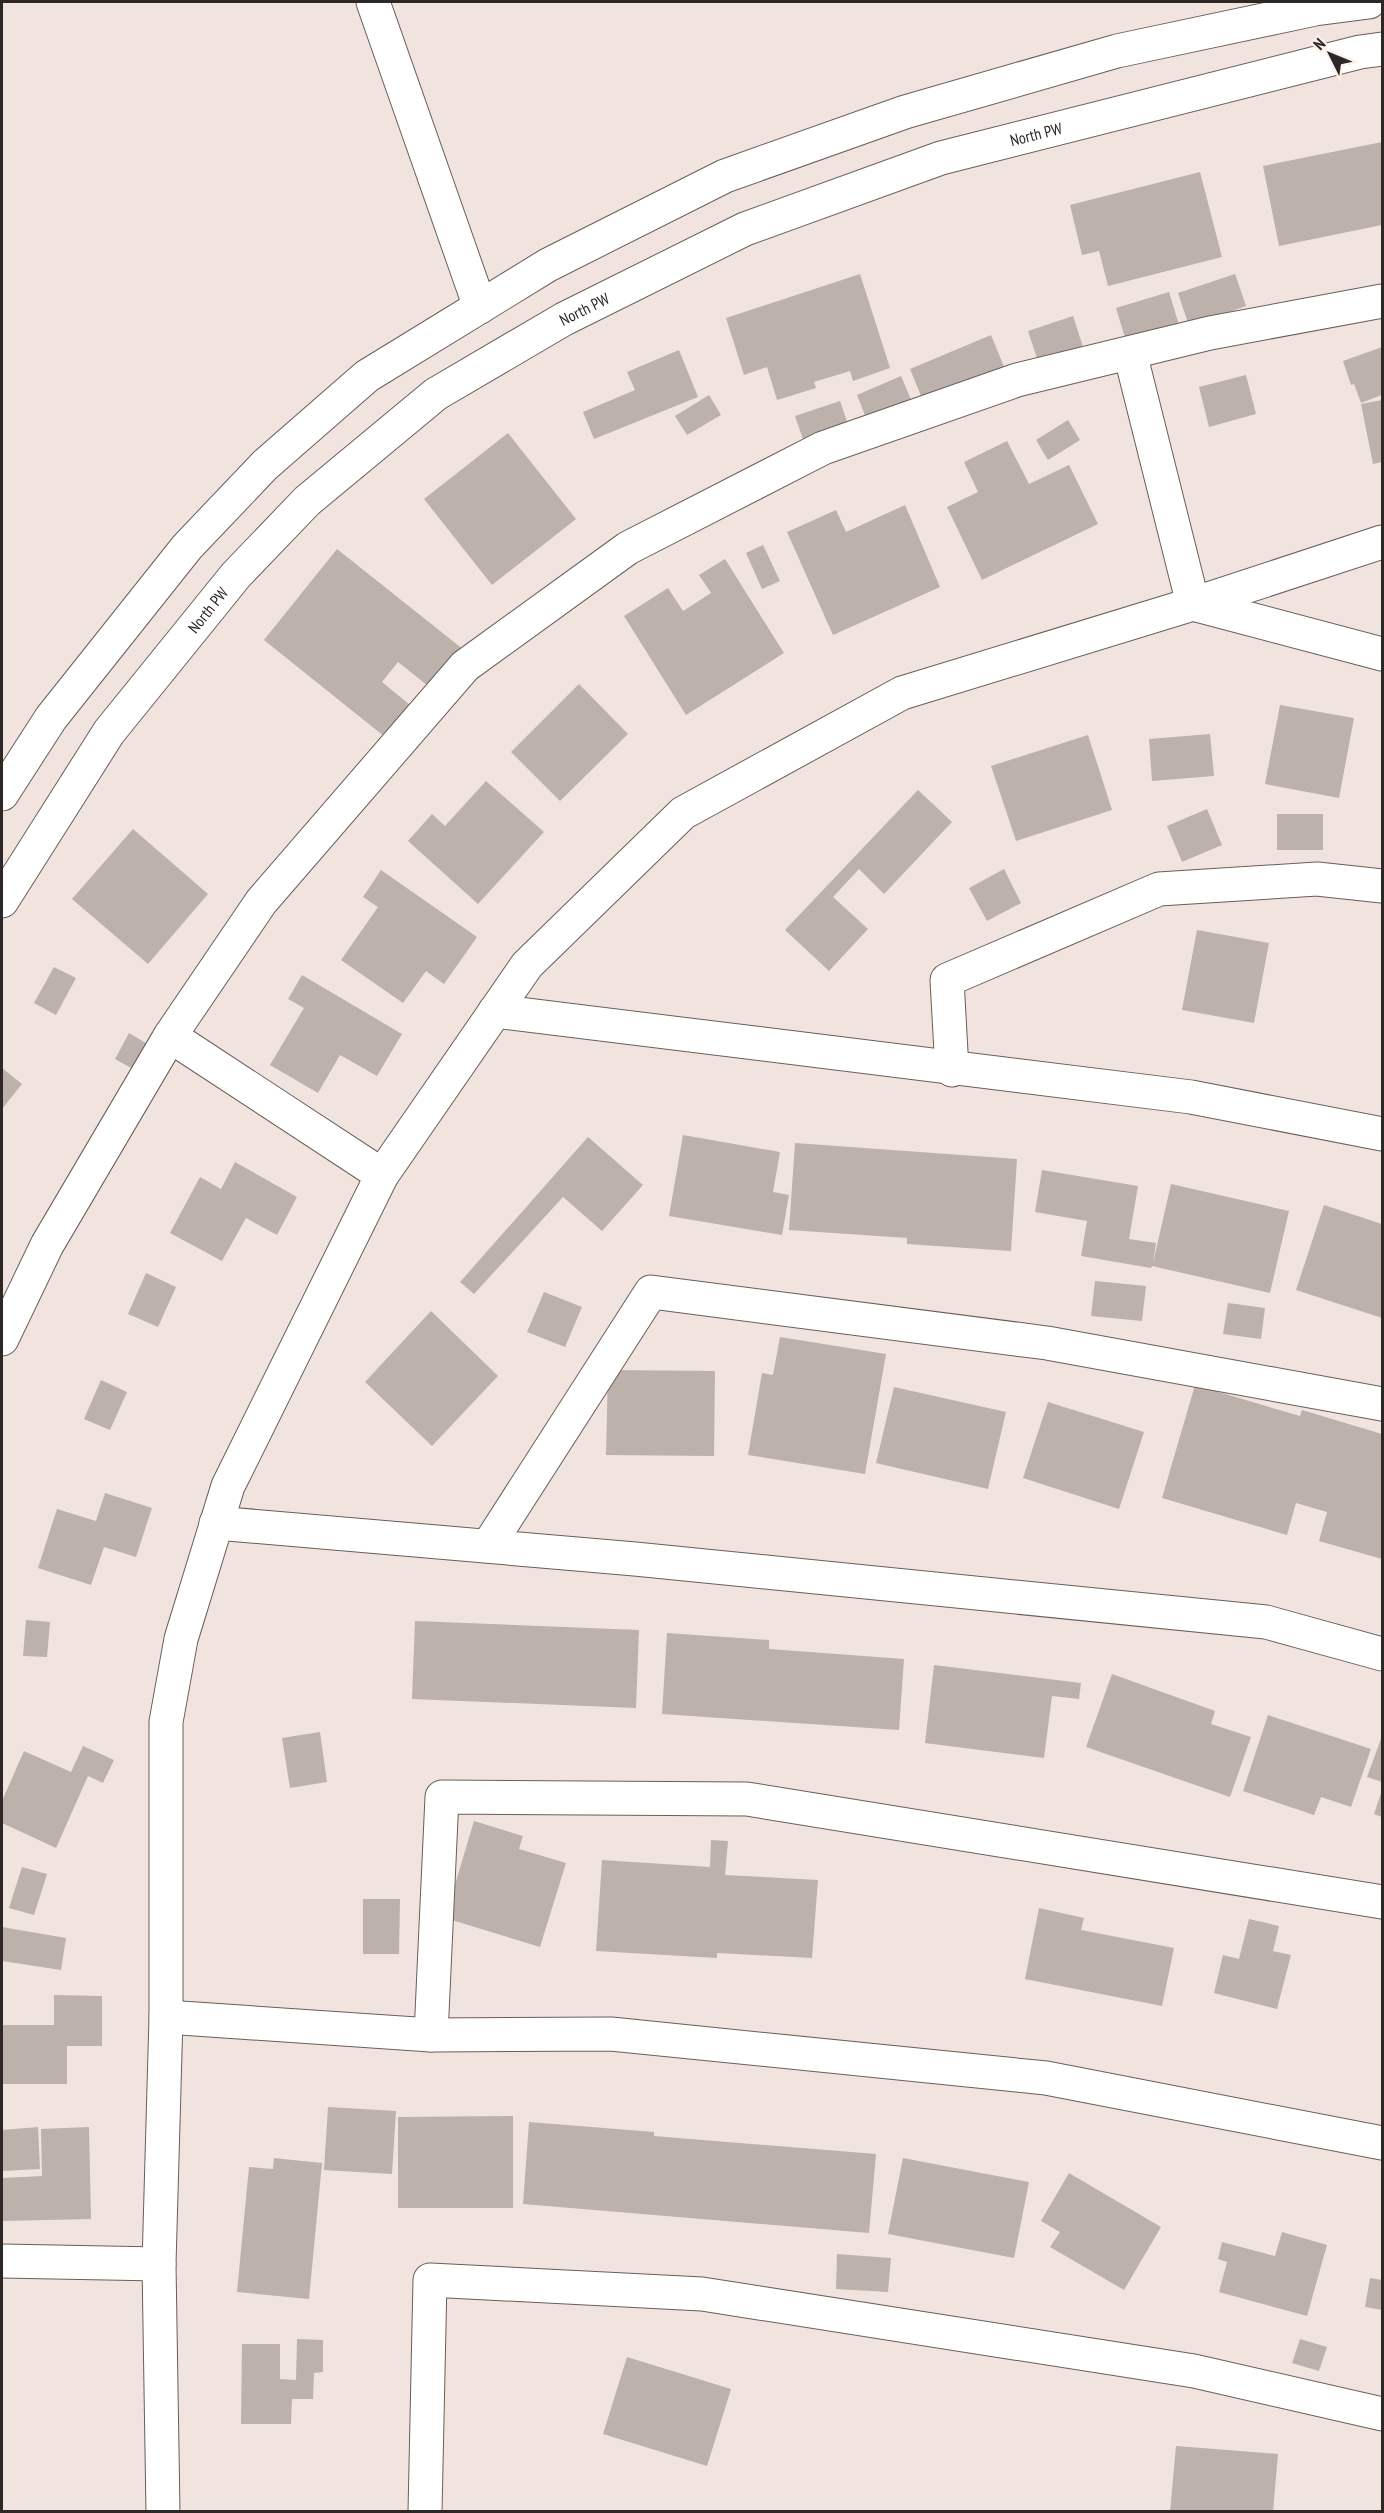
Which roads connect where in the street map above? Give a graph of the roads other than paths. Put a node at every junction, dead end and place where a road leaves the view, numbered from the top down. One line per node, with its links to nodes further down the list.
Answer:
1 (373, 2): 6 (street)
2 (1369, 2): 3 (street)
3 (1258, 11): 6 (street)
4 (1383, 49): 13 (street, North PW)
5 (1383, 301): 7 (street)
6 (480, 307): 11 (street)
7 (1130, 353): 9 (street); 15 (street)
8 (1383, 542): 9 (street)
9 (1193, 604): 10 (street); 14 (street)
10 (1383, 654)
11 (2, 794)
12 (1383, 886): 16 (street)
13 (2, 901)
14 (495, 1011): 16 (street); 18 (street)
15 (170, 1036): 18 (street); 19 (street)
16 (952, 1070): 17 (street)
17 (1383, 1134)
18 (382, 1175): 21 (street)
19 (2, 1339)
20 (1383, 1404): 22 (street)
21 (216, 1523): 22 (street); 25 (street)
22 (488, 1546): 23 (street)
23 (1383, 1654)
24 (1383, 1902): 26 (street)
25 (166, 2017): 26 (street); 29 (street)
26 (431, 2035): 27 (street)
27 (1383, 2143)
28 (2, 2261): 29 (street)
29 (159, 2264): 31 (street)
30 (1383, 2414): 32 (street)
31 (163, 2511)
32 (425, 2511)

